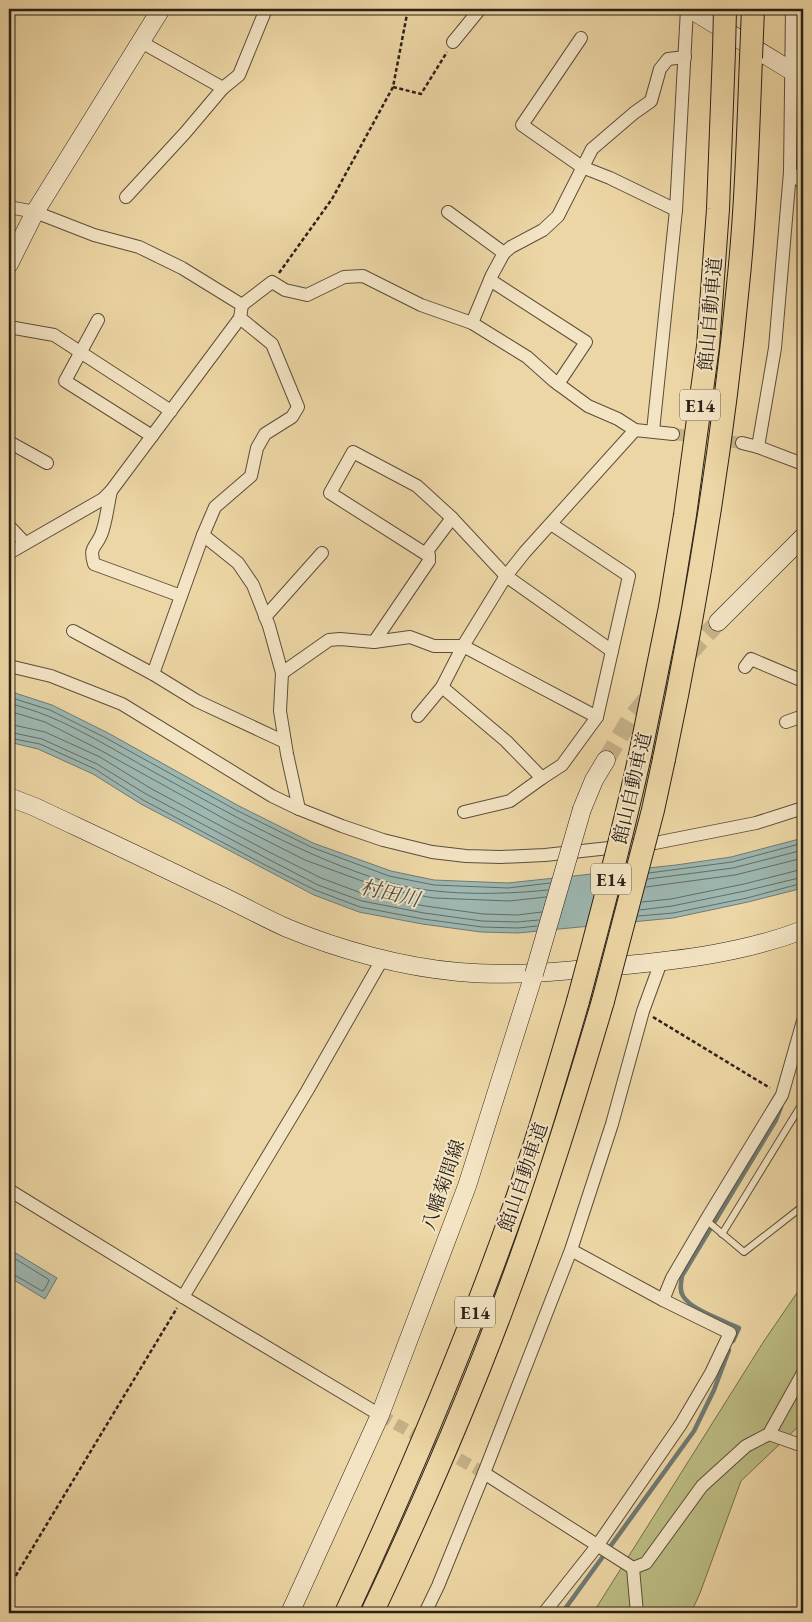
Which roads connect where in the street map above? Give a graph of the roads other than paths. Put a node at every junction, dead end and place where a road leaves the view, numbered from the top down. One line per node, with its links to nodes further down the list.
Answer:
1 (161, 9): 9 (street)
2 (266, 9): 13 (street)
3 (480, 9): 10 (street)
4 (689, 9): 11 (street); 12 (street)
5 (725, 9): 98 (highway, 館山自動車道 / E14, bridge)
6 (753, 9): 99 (highway, 館山自動車道 / E14, bridge)
7 (792, 9): 12 (street)
8 (580, 38): 14 (street)
9 (141, 42): 13 (street); 20 (street)
10 (453, 42)
11 (685, 58): 14 (street); 19 (street)
12 (797, 74): 15 (street)
13 (223, 88): 17 (street)
14 (582, 167): 19 (street); 22 (street)
15 (790, 172): 16 (street); 39 (street)
16 (803, 183)
17 (126, 197)
18 (9, 207): 20 (street)
19 (676, 210): 34 (street)
20 (35, 212): 23 (street); 25 (street)
21 (448, 212): 22 (street)
22 (504, 253): 24 (street)
23 (9, 264)
24 (490, 280): 28 (street); 31 (street)
25 (242, 305): 26 (street); 28 (street)
26 (240, 318): 32 (street); 46 (street)
27 (98, 320): 30 (street)
28 (472, 323): 31 (street)
29 (9, 326): 30 (street)
30 (80, 353): 32 (street); 36 (street)
31 (558, 384): 33 (street)
32 (171, 411): 36 (street)
33 (635, 430): 34 (street); 44 (street)
34 (652, 431): 35 (street)
35 (674, 434)
36 (152, 436): 42 (street)
37 (9, 442): 40 (street)
38 (742, 443): 39 (street)
39 (758, 447): 41 (street)
40 (47, 463)
41 (803, 464)
42 (111, 491): 48 (street); 53 (street)
43 (452, 518): 51 (street); 51 (street); 52 (street)
44 (552, 524): 52 (street); 59 (street)
45 (9, 526): 48 (street)
46 (203, 534): 53 (street); 54 (street)
47 (803, 537): 55 (street)
48 (25, 543): 49 (street)
49 (9, 553)
50 (322, 553): 54 (street)
51 (429, 556): 57 (street)
52 (506, 576): 58 (street); 59 (street)
53 (181, 596): 63 (street)
54 (265, 616): 62 (street)
55 (718, 622)
56 (73, 631): 63 (street)
57 (374, 642): 58 (street); 62 (street)
58 (464, 646): 65 (street); 68 (street)
59 (612, 651): 68 (street)
60 (9, 666): 75 (street)
61 (745, 667): 64 (street)
62 (282, 673): 70 (street)
63 (153, 674): 70 (street)
64 (803, 681)
65 (442, 687): 66 (street); 72 (street)
66 (418, 716)
67 (803, 716): 69 (street)
68 (597, 717): 72 (street)
69 (786, 722)
70 (285, 742): 75 (street)
71 (606, 760): 80 (street, 八幡菊間線, bridge)
72 (542, 778): 76 (street)
73 (9, 798): 78 (street)
74 (803, 808): 75 (street)
75 (299, 809)
76 (464, 812)
77 (803, 930): 79 (street)
78 (383, 958): 80 (street); 88 (street)
79 (661, 962): 80 (street); 87 (street)
80 (534, 974): 91 (street, 八幡菊間線)
81 (803, 1021): 85 (street)
82 (803, 1102): 86 (lane)
83 (9, 1190): 88 (street)
84 (803, 1206): 86 (lane)
85 (706, 1220): 86 (lane); 89 (street)
86 (722, 1234)
87 (571, 1250): 89 (street); 94 (street)
88 (183, 1297): 91 (street)
89 (662, 1300): 95 (street)
90 (803, 1373): 92 (street)
91 (380, 1415): 97 (street, 八幡菊間線)
92 (769, 1434): 93 (street); 96 (street)
93 (803, 1446)
94 (484, 1473): 95 (street); 100 (street)
95 (598, 1546): 96 (street); 101 (street)
96 (633, 1568): 102 (street)
97 (290, 1613)
98 (346, 1613)
99 (372, 1613)
100 (424, 1613)
101 (544, 1613)
102 (637, 1613)

